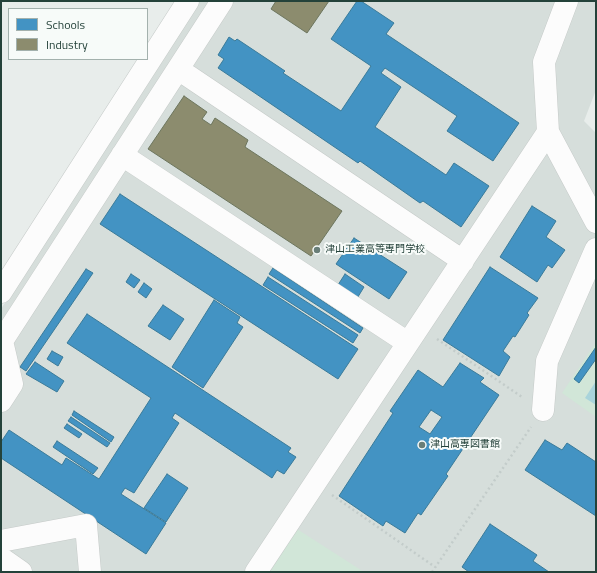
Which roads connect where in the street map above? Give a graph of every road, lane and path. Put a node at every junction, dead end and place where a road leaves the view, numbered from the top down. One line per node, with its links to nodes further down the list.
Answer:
1 (188, 1): 10 (street)
2 (222, 1): 4 (street)
3 (567, 1): 5 (street)
4 (178, 69): 6 (street); 9 (street)
5 (548, 132): 7 (street); 9 (street)
6 (122, 155): 11 (street); 12 (street)
7 (596, 222)
8 (596, 249): 13 (street)
9 (462, 261): 11 (street)
10 (1, 292)
11 (414, 335): 13 (path); 14 (street)
12 (1, 401)
13 (543, 410): 17 (path)
14 (315, 484): 17 (path); 20 (street)
15 (1, 541): 19 (street)
16 (1, 558): 18 (street)
17 (435, 568): 21 (path)
18 (21, 572)
19 (90, 572)
20 (256, 572)
21 (432, 572)

